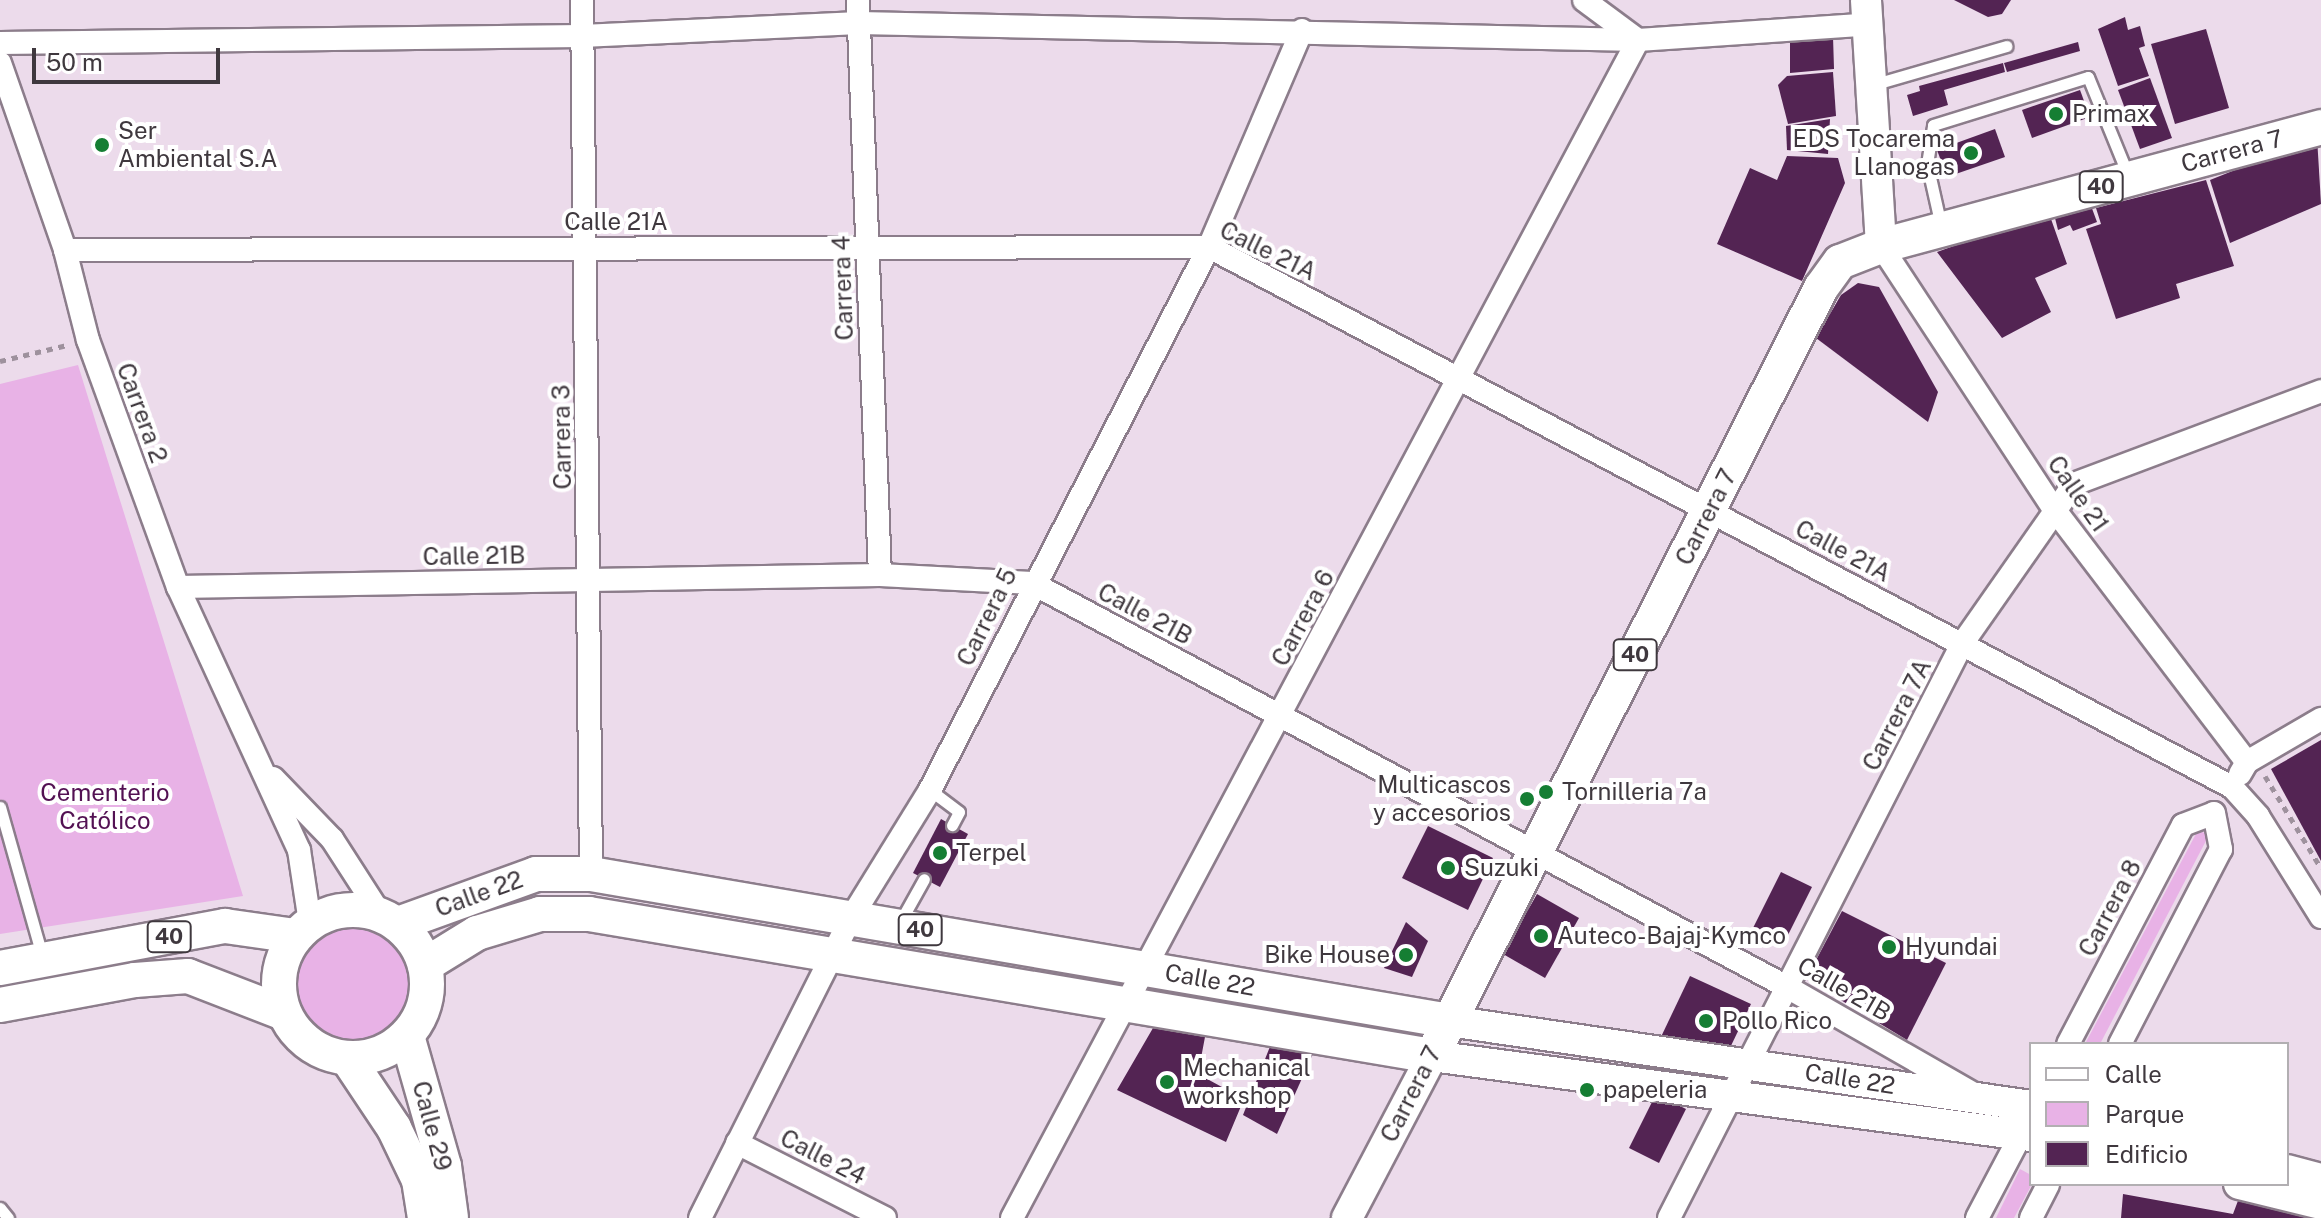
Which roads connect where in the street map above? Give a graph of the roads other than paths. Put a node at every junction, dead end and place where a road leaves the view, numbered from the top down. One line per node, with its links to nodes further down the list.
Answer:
1 (582, 0): 7 (street, Carrera 3)
2 (858, 0): 5 (street, Carrera 4)
3 (1584, 0): 8 (street)
4 (1868, 12): 8 (street); 12 (main road)
5 (859, 23): 6 (street); 7 (street); 17 (street, Carrera 4)
6 (1302, 30): 8 (street); 18 (street, Carrera 5)
7 (582, 36): 9 (street); 19 (street, Carrera 3)
8 (1638, 40): 21 (street, Carrera 6)
9 (0, 43)
10 (2006, 46): 12 (lane)
11 (1, 72): 20 (street, Carrera 2)
12 (1872, 85): 16 (main road)
13 (2321, 127): 14 (main road, Carrera 7 / 40)
14 (2130, 179): 15 (main road, Carrera 7 / 40); 15 (lane)
15 (1942, 230): 16 (main road, Carrera 7 / 40)
16 (1881, 246): 23 (street, Calle 21); 24 (main road, Carrera 7 / 40)
17 (868, 247): 18 (street, Calle 21A); 19 (street, Calle 21A); 25 (street, Carrera 4)
18 (1209, 247): 21 (street, Calle 21A); 27 (street, Carrera 5)
19 (585, 248): 20 (street, Calle 21A); 26 (street, Carrera 3)
20 (65, 250): 28 (street, Carrera 2)
21 (1459, 378): 24 (street, Calle 21A); 30 (street, Carrera 6)
22 (2321, 391): 23 (street, Carrera 7A)
23 (2054, 509): 29 (street, Carrera 7A); 32 (street, Calle 21)
24 (1709, 510): 29 (street, Calle 21A); 39 (main road, Carrera 7 / 40)
25 (880, 575): 26 (street, Calle 21B); 27 (street, Calle 21B)
26 (589, 580): 28 (street, Calle 21B); 40 (street, Carrera 3)
27 (1032, 583): 30 (street, Calle 21B); 35 (street, Carrera 5)
28 (178, 587): 33 (street, Carrera 2)
29 (1962, 644): 34 (street, Calle 21A); 52 (street, Carrera 7A)
30 (1281, 716): 39 (street, Calle 21B); 51 (street, Carrera 6)
31 (2321, 719): 32 (street, Carrera 8)
32 (2247, 762): 34 (street, Carrera 8)
33 (264, 769): 44 (street, Carrera 2); 46 (street, Carrera 2)
34 (2232, 787): 37 (street, Carrera 8); 42 (street)
35 (930, 790): 38 (lane); 43 (street, Carrera 5)
36 (0, 807): 48 (lane)
37 (2214, 813): 58 (street, Carrera 8); 59 (street)
38 (952, 825)
39 (1535, 852): 52 (street, Calle 21B); 56 (main road, Carrera 7 / 40)
40 (591, 874): 43 (main road, Calle 22 / 40); 44 (main road, Calle 22 / 40)
41 (924, 879): 45 (lane)
42 (2321, 917)
43 (851, 918): 45 (main road, Calle 22 / 40); 47 (street, Carrera 5)
44 (390, 920): 46 (main road, 40); 49 (main road)
45 (898, 926): 51 (main road, Calle 22 / 40)
46 (303, 929): 48 (main road, 40); 55 (main road)
47 (832, 955): 49 (main road, Calle 22 / 40); 53 (main road, Calle 22 / 40); 66 (street, Carrera 5)
48 (43, 960): 50 (main road, 40)
49 (425, 965): 57 (main road)
50 (0, 968)
51 (1144, 969): 53 (street, Carrera 6); 56 (main road, Calle 22 / 40)
52 (1787, 987): 62 (street, Carrera 7A); 64 (street, Calle 21B)
53 (1126, 1004): 60 (main road, Calle 22 / 40); 78 (street, Carrera 6)
54 (0, 1005): 55 (main road, 40)
55 (284, 1013): 61 (main road)
56 (1449, 1021): 60 (main road, Carrera 7 / 40); 62 (main road, Calle 22)
57 (407, 1036): 61 (main road); 75 (main road, Calle 29)
58 (2069, 1042)
59 (2121, 1042)
60 (1432, 1056): 63 (main road, Calle 22); 79 (main road, Carrera 7)
61 (348, 1059): 74 (main road, Calle 29)
62 (1748, 1063): 63 (street, Carrera 7A); 64 (main road, Calle 22)
63 (1733, 1094): 65 (main road, Calle 22); 80 (street, Carrera 7A)
64 (1984, 1099): 65 (main road, Calle 22)
65 (2028, 1123): 81 (street)
66 (737, 1143): 76 (street, Carrera 5); 77 (street, Calle 24)
67 (2289, 1171): 68 (main road)
68 (2321, 1179)
69 (2047, 1186): 82 (street)
70 (2247, 1186): 71 (main road)
71 (2321, 1204)
72 (0, 1208): 73 (lane)
73 (8, 1218)
74 (425, 1218)
75 (451, 1218)
76 (700, 1218)
77 (885, 1218)
78 (1012, 1218)
79 (1347, 1218)
80 (1669, 1218)
81 (1977, 1218)
82 (2031, 1218)

